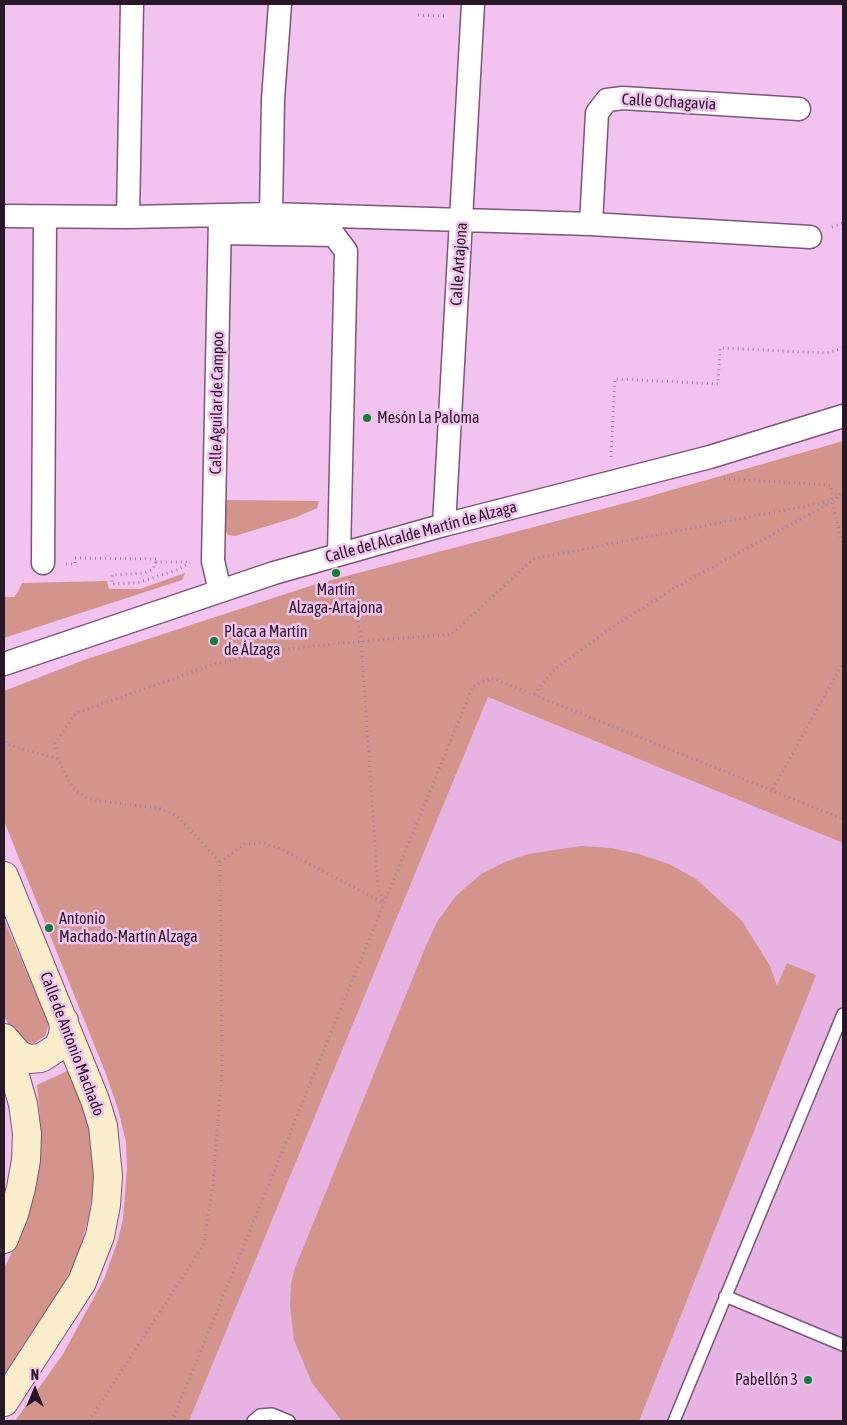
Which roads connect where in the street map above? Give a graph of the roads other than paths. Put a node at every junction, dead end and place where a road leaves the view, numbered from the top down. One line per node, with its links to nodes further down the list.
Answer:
1 (132, 4): 8 (street)
2 (280, 4): 5 (street)
3 (473, 4): 9 (street, Calle Artajona)
4 (799, 109): 11 (street, Calle Ochagavia)
5 (271, 214): 9 (street); 10 (street)
6 (4, 216): 7 (street)
7 (45, 217): 8 (street); 16 (street)
8 (128, 217): 10 (street)
9 (462, 220): 11 (street); 14 (street, Calle Artajona)
10 (220, 224): 15 (street); 17 (street, Calle Aguilar de Campoo)
11 (591, 224): 12 (street)
12 (810, 237)
13 (843, 416): 14 (street, Calle del Alcalde Martín de Alzaga)
14 (444, 525): 15 (street, Calle del Alcalde Martín de Alzaga)
15 (344, 562): 17 (street, Calle del Alcalde Martín de Alzaga)
16 (43, 563)
17 (220, 591): 18 (street, Calle del Alcalde Martín de Alzaga)
18 (4, 664)
19 (4, 876): 21 (street, Calle de Antonio Machado)
20 (843, 1014): 24 (lane)
21 (64, 1021): 22 (street); 26 (street, Calle de Antonio Machado)
22 (4, 1038): 23 (street)
23 (4, 1239)
24 (725, 1296): 25 (lane); 29 (lane)
25 (843, 1345)
26 (4, 1402)
27 (253, 1421): 28 (lane)
28 (289, 1421)
29 (674, 1421)

